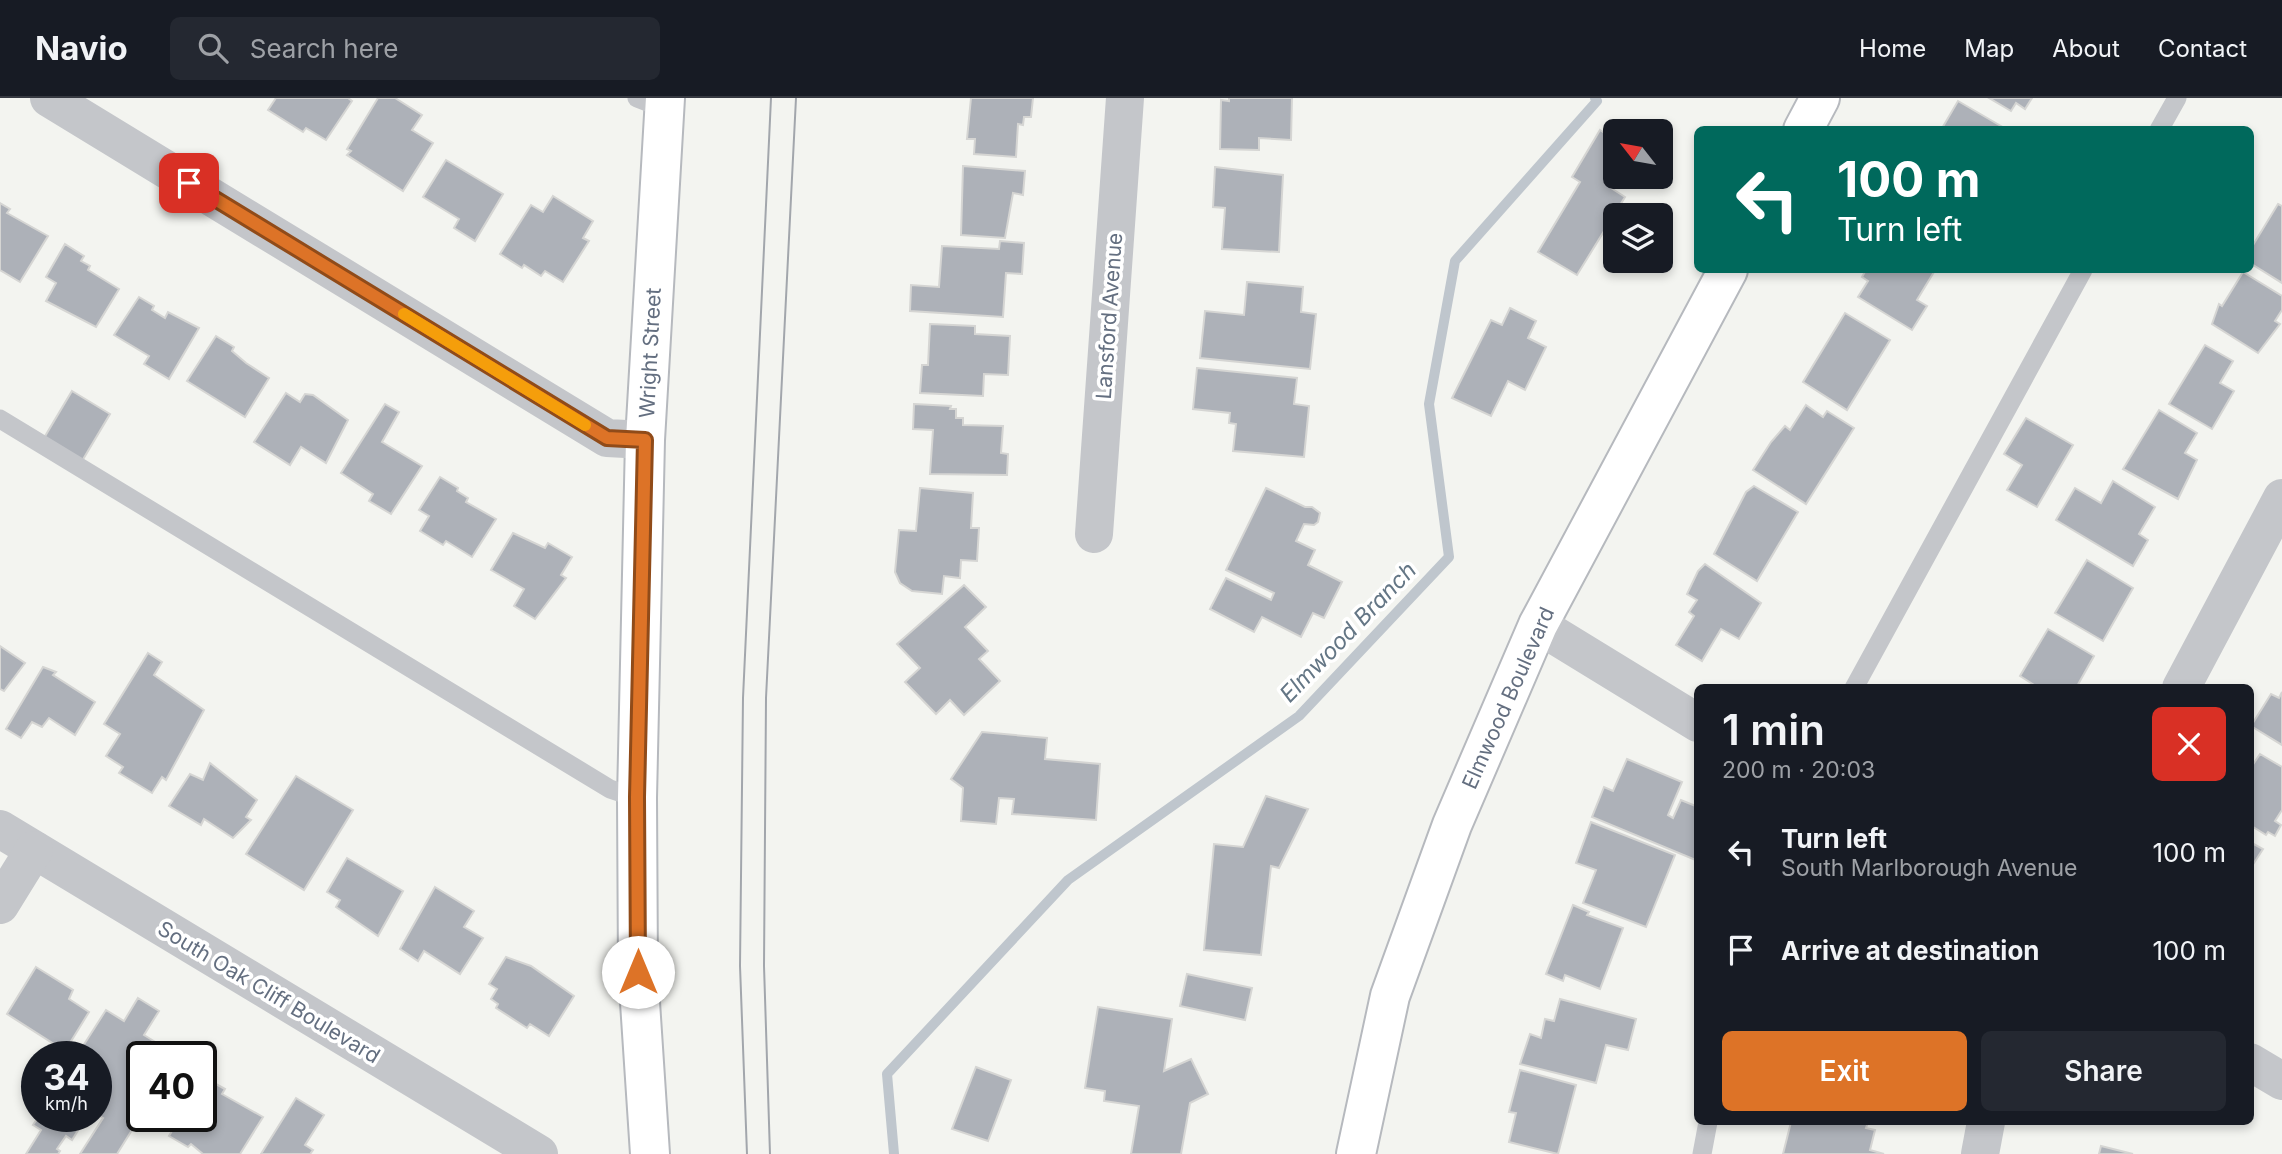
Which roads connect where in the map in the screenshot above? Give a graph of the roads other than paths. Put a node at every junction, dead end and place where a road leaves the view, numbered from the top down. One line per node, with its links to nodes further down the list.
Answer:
1 (49, 98): 11 (street)
2 (1125, 98): 13 (street, Lansford Avenue)
3 (1820, 98): 6 (street)
4 (2177, 98): 7 (lane)
5 (656, 102): 11 (street, Wright Street)
6 (1805, 126)
7 (2162, 126)
8 (1726, 273): 14 (street, Elmwood Boulevard)
9 (2081, 273): 15 (lane)
10 (0, 419): 18 (lane)
11 (645, 440): 18 (street, Wright Street)
12 (2282, 498): 16 (street)
13 (1094, 534)
14 (1538, 625): 17 (street); 26 (street, Elmwood Boulevard)
15 (1856, 684)
16 (2183, 684)
17 (1694, 721)
18 (637, 797): 25 (street, Wright Street)
19 (0, 829): 20 (street, South Oak Cliff Boulevard)
20 (34, 850): 21 (street); 24 (street, South Oak Cliff Boulevard)
21 (0, 905)
22 (1707, 1125): 27 (lane)
23 (1985, 1125): 28 (street)
24 (539, 1154)
25 (650, 1154)
26 (1356, 1154)
27 (1702, 1154)
28 (1980, 1154)

